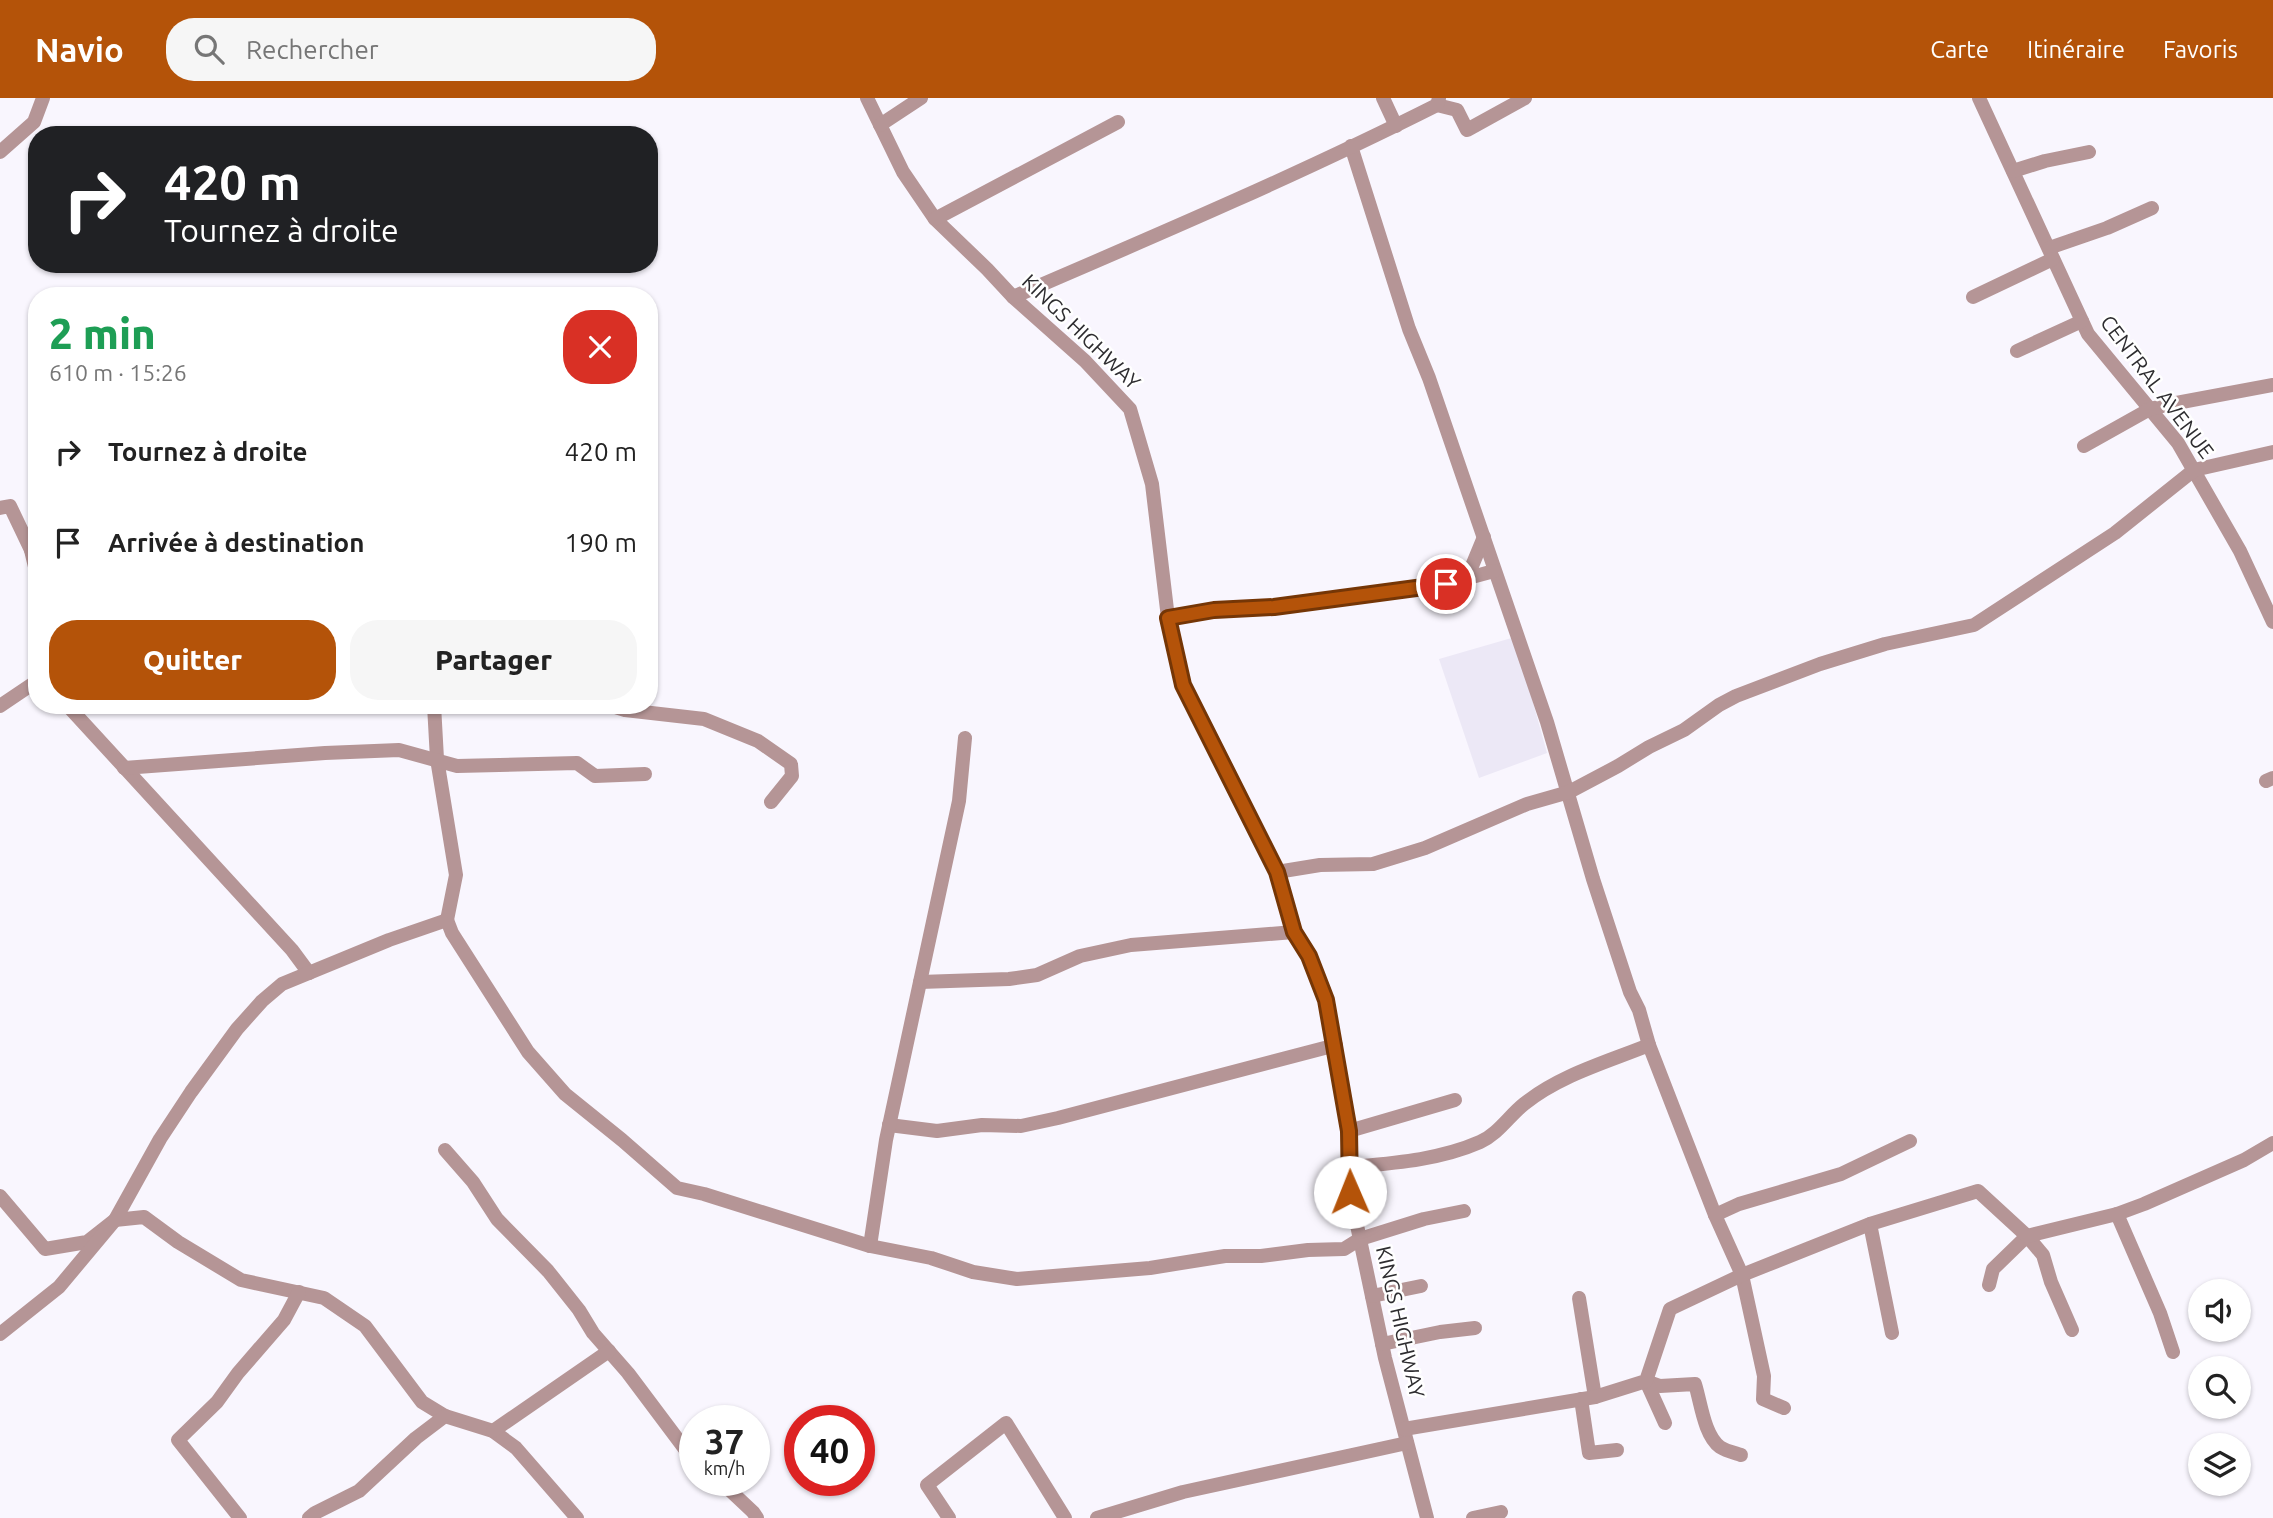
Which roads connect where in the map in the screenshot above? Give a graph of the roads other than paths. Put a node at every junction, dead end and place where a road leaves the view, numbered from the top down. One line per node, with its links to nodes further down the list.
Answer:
1 (43, 98): 10 (street)
2 (867, 98): 9 (street, KINGS HIGHWAY)
3 (921, 98): 9 (street)
4 (1383, 98): 11 (street)
5 (1525, 98): 7 (street)
6 (1979, 98): 16 (street, CENTRAL AVENUE)
7 (1438, 102): 11 (street)
8 (1118, 122): 18 (street)
9 (880, 125): 18 (street, KINGS HIGHWAY)
10 (29, 126)
11 (1396, 126): 13 (street)
12 (28, 127): 14 (street)
13 (1351, 146): 20 (street); 30 (street)
14 (0, 152)
15 (2089, 152): 16 (street)
16 (2012, 171): 19 (street, CENTRAL AVENUE)
17 (2152, 208): 19 (street)
18 (935, 219): 20 (street, KINGS HIGHWAY)
19 (2051, 253): 21 (street); 22 (street, CENTRAL AVENUE)
20 (1013, 297): 34 (street, KINGS HIGHWAY)
21 (1973, 297)
22 (2082, 321): 23 (street); 25 (street, CENTRAL AVENUE)
23 (2017, 351)
24 (2273, 385): 25 (street)
25 (2151, 409): 26 (street); 28 (street, CENTRAL AVENUE)
26 (2084, 446)
27 (2273, 452): 28 (street)
28 (2194, 470): 35 (street, CENTRAL AVENUE); 45 (street)
29 (0, 508): 31 (street)
30 (1484, 537): 32 (street); 33 (street)
31 (28, 538)
32 (1493, 571): 33 (street); 45 (street)
33 (1459, 580): 34 (street)
34 (1168, 618): 47 (street, KINGS HIGHWAY)
35 (2273, 622)
36 (28, 687): 37 (street)
37 (0, 706)
38 (75, 714): 43 (street)
39 (434, 714): 42 (street)
40 (658, 714): 46 (street)
41 (965, 738): 51 (street)
42 (437, 759): 43 (street); 44 (street); 48 (street)
43 (124, 768): 50 (street)
44 (645, 774)
45 (1569, 792): 47 (street); 53 (street)
46 (771, 802)
47 (1277, 872): 49 (street, KINGS HIGHWAY)
48 (447, 920): 50 (street); 69 (street)
49 (1294, 932): 51 (street); 52 (street, KINGS HIGHWAY)
50 (309, 973): 65 (street)
51 (920, 982): 55 (street)
52 (1336, 1045): 55 (street); 56 (street, KINGS HIGHWAY)
53 (1649, 1045): 60 (street); 64 (street)
54 (1455, 1100): 56 (street)
55 (889, 1125): 69 (street)
56 (1349, 1131): 60 (street, KINGS HIGHWAY)
57 (1910, 1141): 64 (street)
58 (2273, 1143): 63 (street)
59 (445, 1150): 81 (street)
60 (1350, 1167): 68 (street, KINGS HIGHWAY)
61 (0, 1196): 65 (street)
62 (1464, 1211): 68 (street)
63 (2117, 1214): 67 (street); 82 (street)
64 (1716, 1215): 70 (street)
65 (115, 1220): 73 (street); 78 (street)
66 (1870, 1224): 67 (street); 70 (street); 79 (street)
67 (2027, 1236): 71 (street); 77 (street)
68 (1360, 1239): 69 (street); 74 (street, KINGS HIGHWAY)
69 (870, 1246)
70 (1742, 1275): 83 (street); 85 (street)
71 (1989, 1285)
72 (1421, 1286): 74 (street)
73 (299, 1292): 86 (street); 95 (street)
74 (1372, 1296): 80 (street, KINGS HIGHWAY)
75 (1579, 1298): 84 (street)
76 (1475, 1328): 80 (street)
77 (2072, 1330)
78 (0, 1334)
79 (1892, 1334)
80 (1382, 1344): 89 (street, KINGS HIGHWAY)
81 (609, 1351): 88 (street); 90 (street)
82 (2172, 1352)
83 (1646, 1381): 84 (street); 87 (street); 92 (street)
84 (1588, 1397): 89 (street); 91 (street)
85 (1784, 1408)
86 (445, 1416): 88 (street); 96 (street)
87 (1664, 1423)
88 (493, 1431): 97 (street)
89 (1405, 1436): 101 (street); 102 (street, KINGS HIGHWAY)
90 (679, 1440)
91 (1617, 1450)
92 (1741, 1455)
93 (736, 1496): 98 (street)
94 (1501, 1512): 103 (street)
95 (240, 1518)
96 (309, 1518)
97 (577, 1518)
98 (757, 1518)
99 (949, 1518): 100 (street)
100 (1065, 1518)
101 (1097, 1518)
102 (1427, 1518)
103 (1473, 1518)

